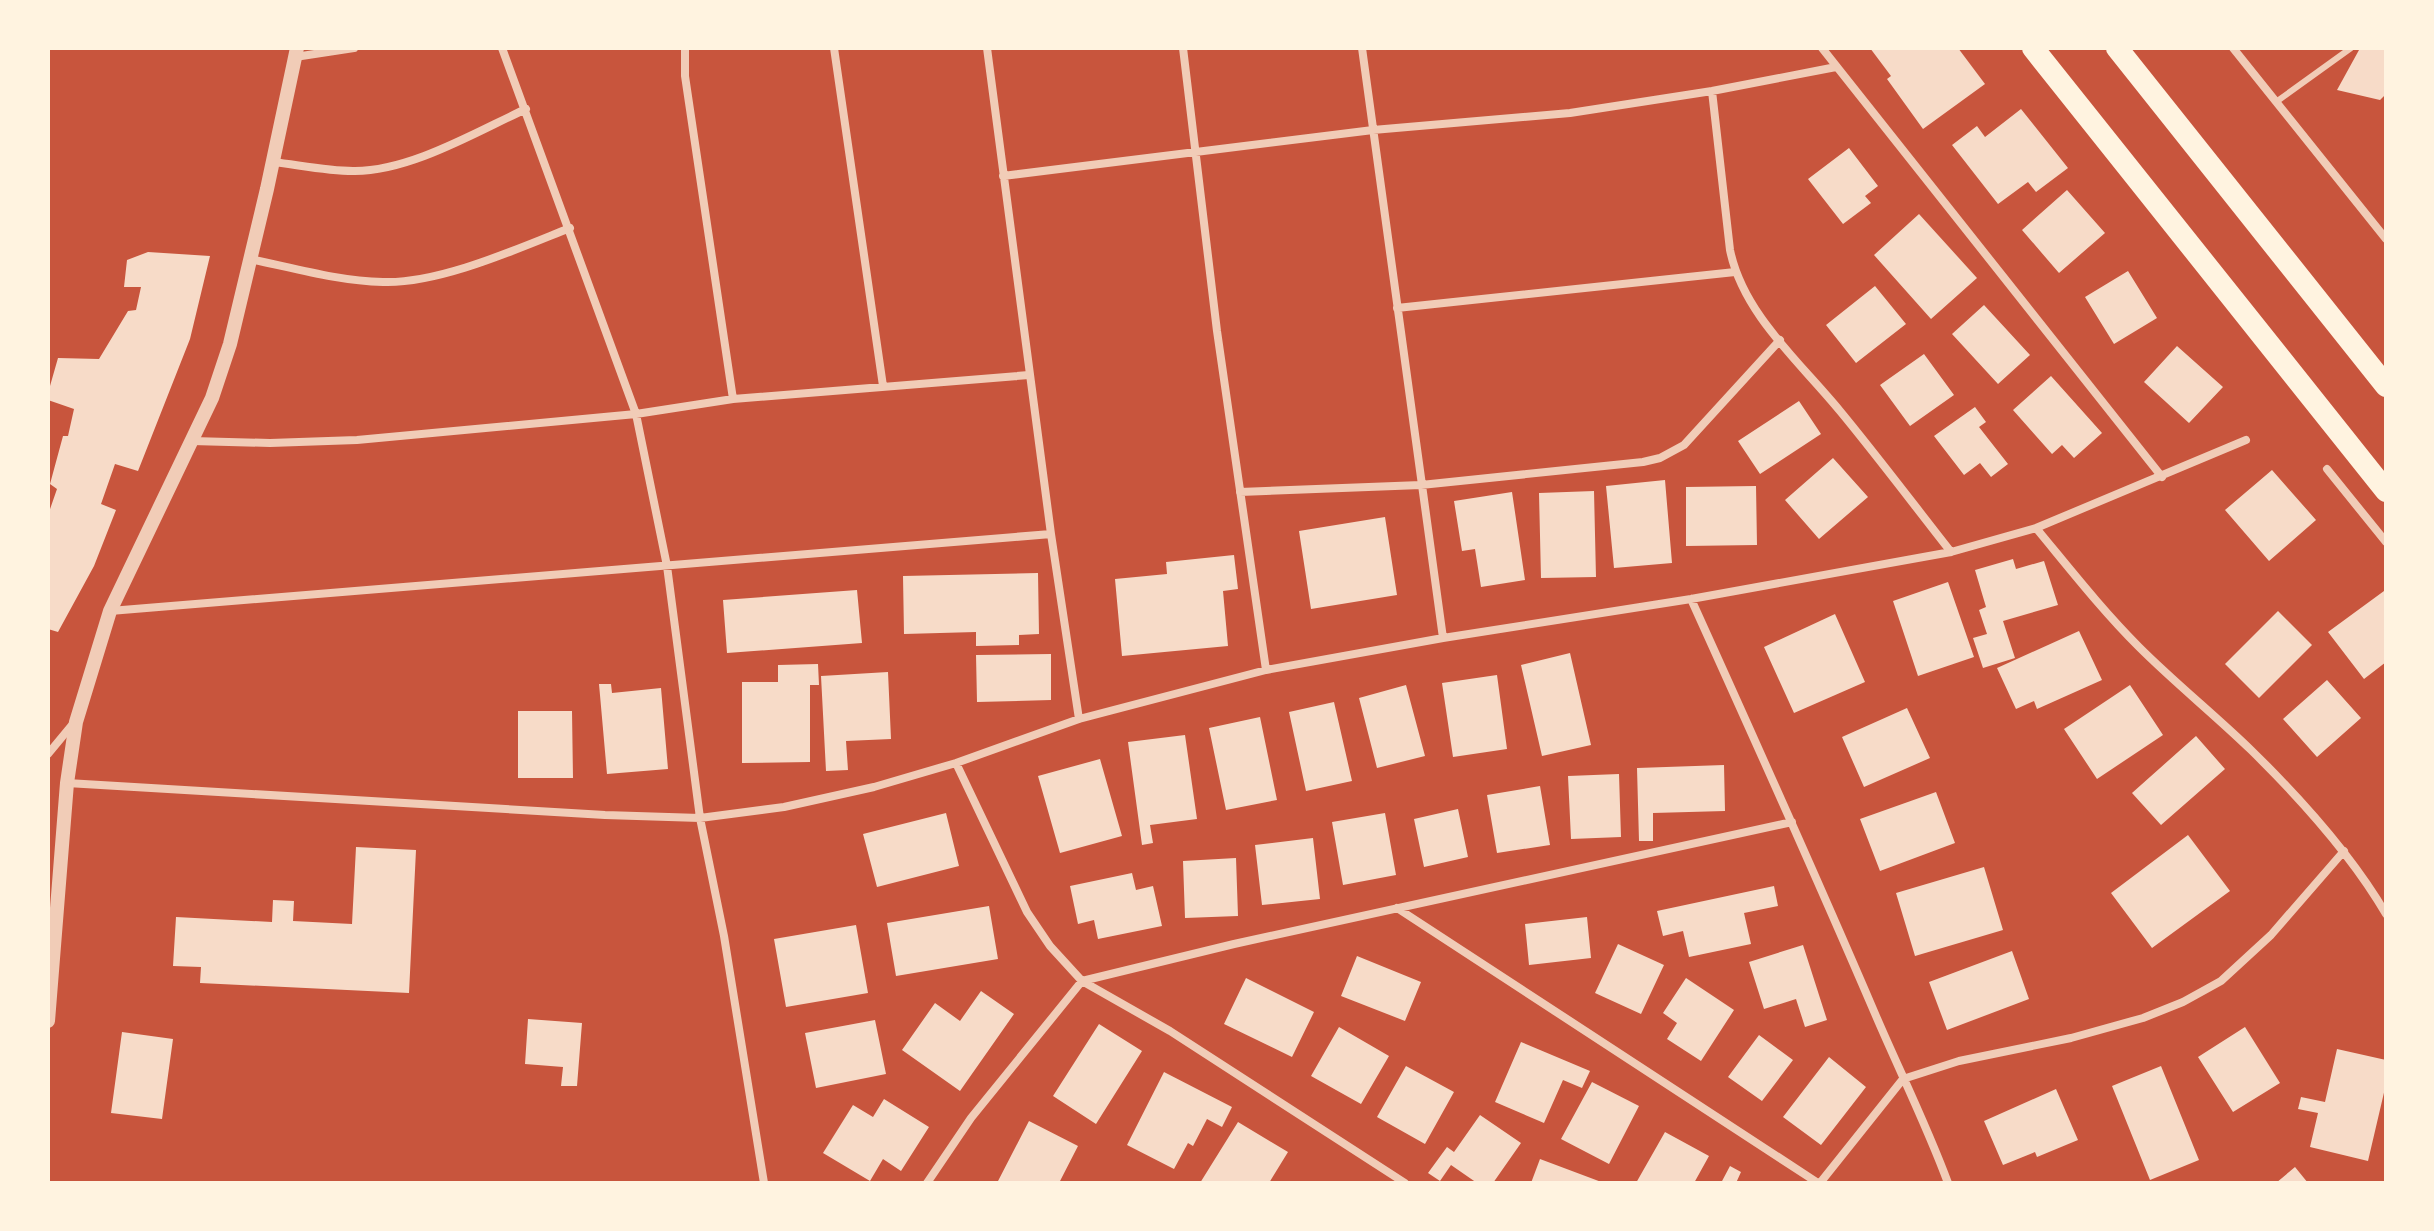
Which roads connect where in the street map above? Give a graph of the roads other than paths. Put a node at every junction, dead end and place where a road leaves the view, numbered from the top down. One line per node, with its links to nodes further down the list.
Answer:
1 (354, 48): 13 (street)
2 (502, 48): 17 (street)
3 (685, 48): 31 (street)
4 (834, 48): 29 (street)
5 (987, 48): 21 (street)
6 (1183, 48): 19 (street)
7 (1362, 48): 18 (street)
8 (1822, 48): 14 (street)
9 (2033, 48): 38 (highway)
10 (2117, 48): 30 (highway)
11 (2233, 48): 16 (street)
12 (2351, 48): 16 (lane)
13 (296, 52): 20 (street)
14 (1836, 67): 15 (street); 36 (street)
15 (1712, 91): 18 (street); 25 (street)
16 (2276, 102): 23 (street)
17 (526, 109): 20 (street); 22 (street)
18 (1373, 130): 19 (street); 26 (street)
19 (1197, 152): 21 (street); 39 (street)
20 (273, 162): 24 (street)
21 (1003, 176): 28 (street)
22 (570, 228): 24 (street); 32 (street)
23 (2386, 239)
24 (250, 259): 34 (street)
25 (1735, 272): 26 (street); 27 (street)
26 (1397, 308): 37 (street)
27 (1780, 340): 37 (street); 43 (street)
28 (1029, 375): 29 (street); 41 (street)
29 (883, 386): 31 (street)
30 (2386, 386)
31 (733, 399): 32 (street)
32 (636, 414): 34 (street); 44 (street)
33 (2246, 440): 36 (street)
34 (192, 441): 46 (street)
35 (2327, 469): 42 (street)
36 (2162, 477): 40 (street)
37 (1421, 485): 39 (street); 47 (street)
38 (2386, 491)
39 (1240, 492): 48 (street)
40 (2036, 528): 43 (street); 56 (street)
41 (1051, 534): 44 (street); 49 (street)
42 (2386, 542)
43 (1951, 552): 45 (street)
44 (667, 566): 46 (street); 54 (street)
45 (1691, 599): 47 (street); 55 (street)
46 (110, 611): 50 (street)
47 (1443, 638): 48 (street)
48 (1266, 670): 49 (street)
49 (1079, 719): 52 (street)
50 (76, 722): 51 (street); 53 (street)
51 (48, 754)
52 (956, 763): 54 (street); 59 (street)
53 (67, 783): 54 (street); 60 (street)
54 (700, 818): 62 (street)
55 (1792, 822): 57 (street); 61 (street)
56 (2344, 851): 58 (street); 61 (street)
57 (1396, 908): 59 (street); 65 (street)
58 (2386, 914)
59 (1082, 981): 63 (street); 64 (street)
60 (48, 1021)
61 (1903, 1079): 65 (street); 66 (street)
62 (764, 1183)
63 (927, 1183)
64 (1405, 1183)
65 (1819, 1183)
66 (1948, 1183)

